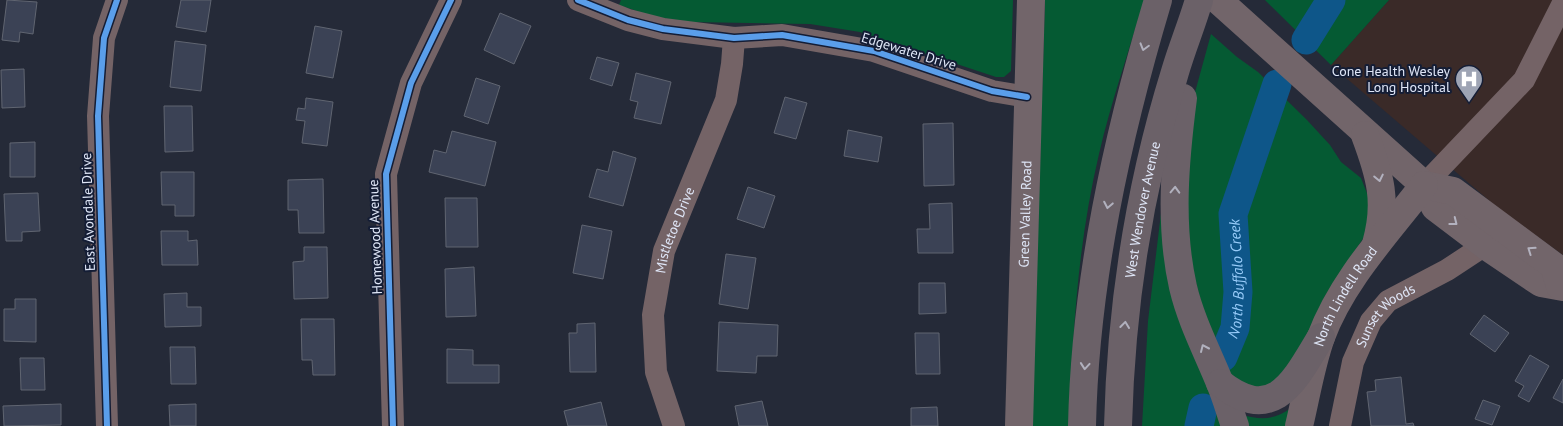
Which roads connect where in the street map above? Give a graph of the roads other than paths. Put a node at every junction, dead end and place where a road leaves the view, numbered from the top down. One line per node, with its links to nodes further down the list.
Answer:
1 (117, 0): 18 (street, East Avondale Drive)
2 (451, 0): 19 (street, Homewood Avenue)
3 (578, 0): 9 (street, Edgewater Drive)
4 (1031, 0): 10 (main road, Green Valley Road)
5 (1158, 0): 22 (highway, one-way to 22)
6 (1218, 0): 11 (main road)
7 (1563, 3): 12 (street)
8 (1195, 13): 17 (highway, one-way to 8); 23 (highway, West Wendover Avenue, one-way to 8)
9 (734, 38): 10 (street, Edgewater Drive); 20 (street, Mistletoe Drive)
10 (1027, 98): 21 (main road, Green Valley Road)
11 (1363, 132): 12 (main road); 14 (main road, one-way to 14)
12 (1424, 185): 13 (main road, one-way to 13); 14 (main road, North Lindell Road); 15 (main road, one-way to 12)
13 (1485, 245): 15 (main road); 26 (street, Sunset Woods)
14 (1374, 250): 16 (main road, North Lindell Road)
15 (1562, 287)
16 (1321, 337): 17 (highway); 25 (main road, North Lindell Road)
17 (1220, 383): 24 (highway)
18 (107, 426)
19 (394, 426)
20 (674, 426)
21 (1019, 426)
22 (1082, 426)
23 (1118, 426)
24 (1235, 426)
25 (1299, 426)
26 (1340, 426)

